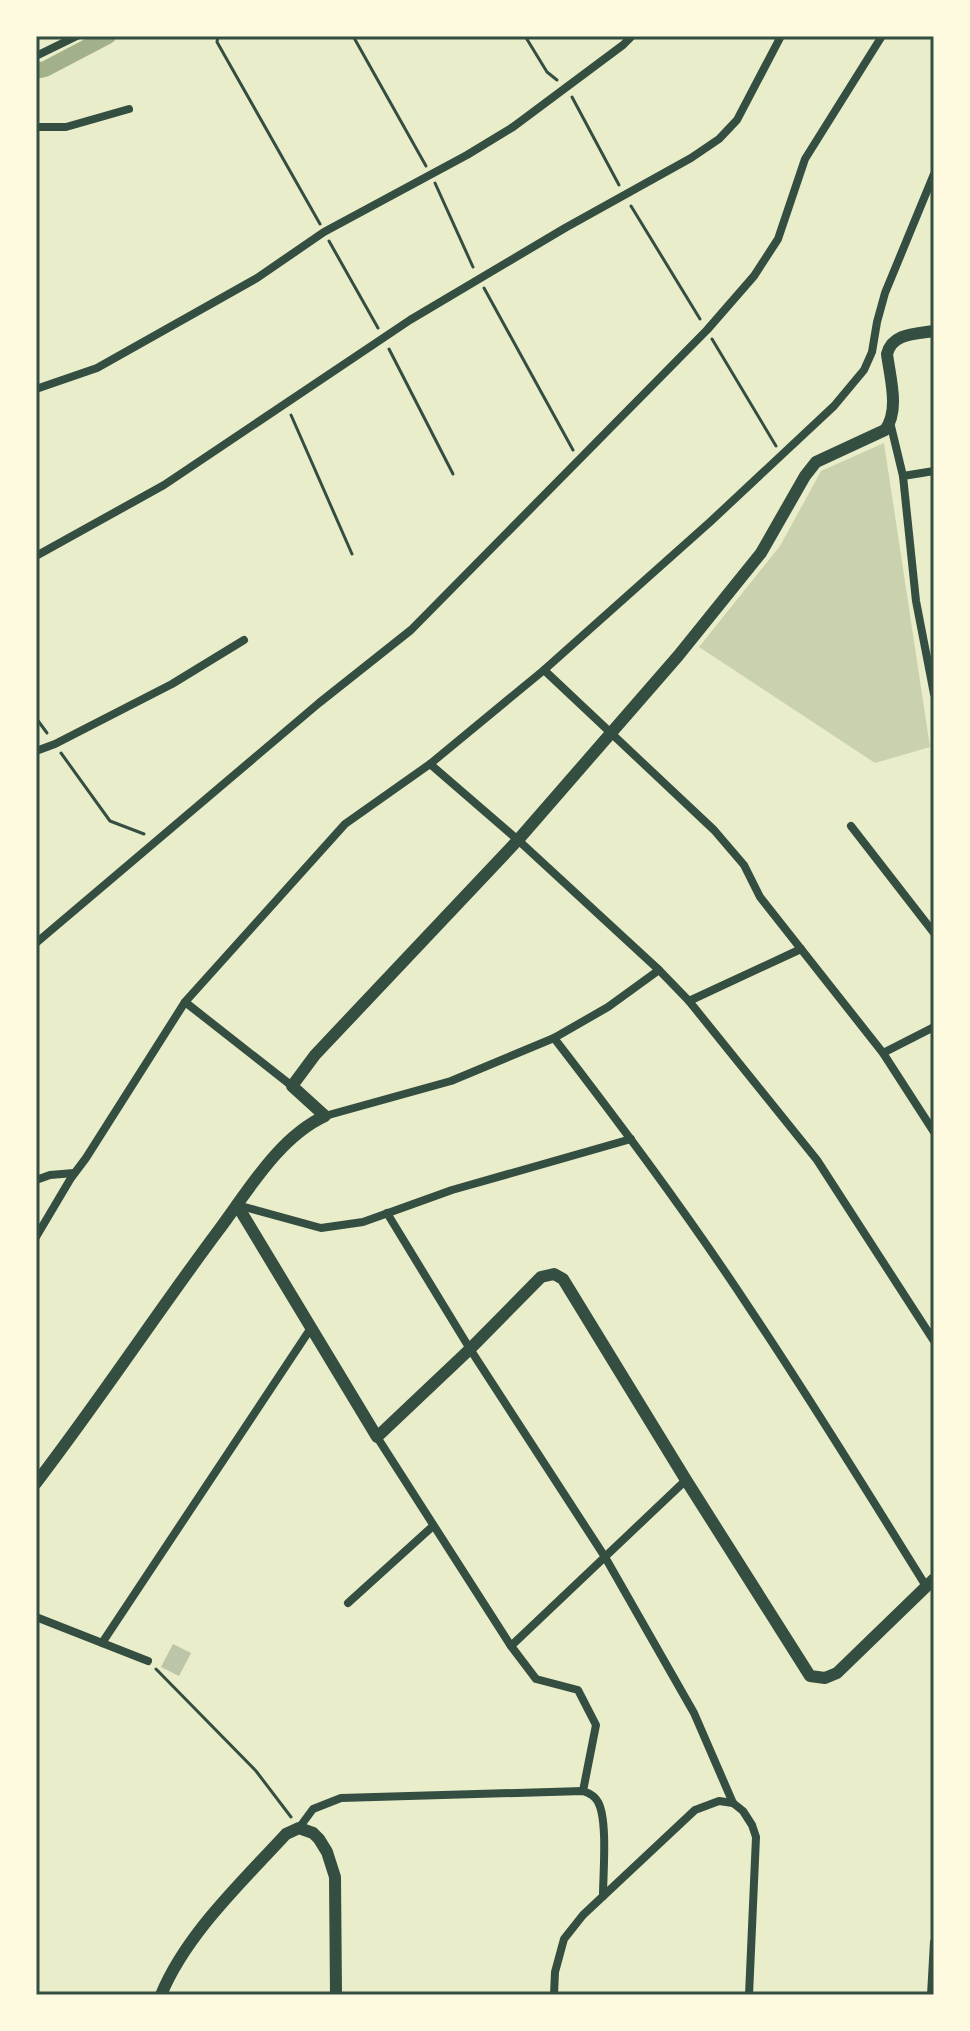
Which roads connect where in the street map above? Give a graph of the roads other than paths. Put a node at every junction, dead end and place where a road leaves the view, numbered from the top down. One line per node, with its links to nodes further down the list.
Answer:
1 (77, 36): 5 (street)
2 (632, 36): 12 (street)
3 (781, 36): 16 (street)
4 (882, 36): 26 (street)
5 (36, 56)
6 (129, 109): 7 (street)
7 (36, 127)
8 (934, 174): 10 (street)
9 (934, 331): 11 (street)
10 (872, 352): 11 (street); 18 (street)
11 (887, 354): 13 (street)
12 (36, 389)
13 (890, 422): 15 (street); 20 (street)
14 (934, 471): 15 (street)
15 (903, 476): 19 (street)
16 (36, 556)
17 (244, 640): 21 (street)
18 (544, 670): 20 (street); 22 (street)
19 (934, 694)
20 (611, 733): 24 (street); 27 (street)
21 (36, 751)
22 (430, 764): 24 (street); 30 (street)
23 (851, 826): 25 (street)
24 (518, 840): 28 (street); 34 (street)
25 (934, 933)
26 (36, 943)
27 (801, 949): 29 (street); 33 (street)
28 (659, 970): 29 (street); 32 (street)
29 (689, 1001): 44 (street)
30 (185, 1002): 34 (street); 38 (street)
31 (934, 1027): 33 (street)
32 (554, 1038): 35 (street); 37 (street)
33 (883, 1053): 36 (street)
34 (292, 1086): 35 (street)
35 (325, 1116): 40 (street)
36 (934, 1132)
37 (631, 1139): 41 (street); 51 (street)
38 (74, 1173): 39 (street); 42 (street)
39 (36, 1180)
40 (237, 1205): 41 (street); 43 (street); 48 (street)
41 (387, 1213): 45 (street)
42 (36, 1237)
43 (311, 1328): 46 (street); 54 (street)
44 (934, 1341)
45 (470, 1349): 46 (street); 47 (street); 50 (street)
46 (377, 1437): 49 (street)
47 (686, 1480): 50 (street); 51 (street)
48 (36, 1483)
49 (433, 1526): 52 (street); 55 (street)
50 (605, 1557): 55 (street); 58 (street)
51 (930, 1582)
52 (348, 1603)
53 (36, 1617): 54 (street)
54 (102, 1643): 56 (street)
55 (511, 1646): 57 (street)
56 (148, 1661)
57 (583, 1791): 59 (street); 60 (street)
58 (733, 1803): 60 (street); 65 (street)
59 (299, 1828): 62 (street); 63 (street)
60 (603, 1896): 64 (street)
61 (934, 1942): 66 (street)
62 (161, 1995)
63 (336, 1995)
64 (554, 1995)
65 (749, 1995)
66 (931, 1995)

